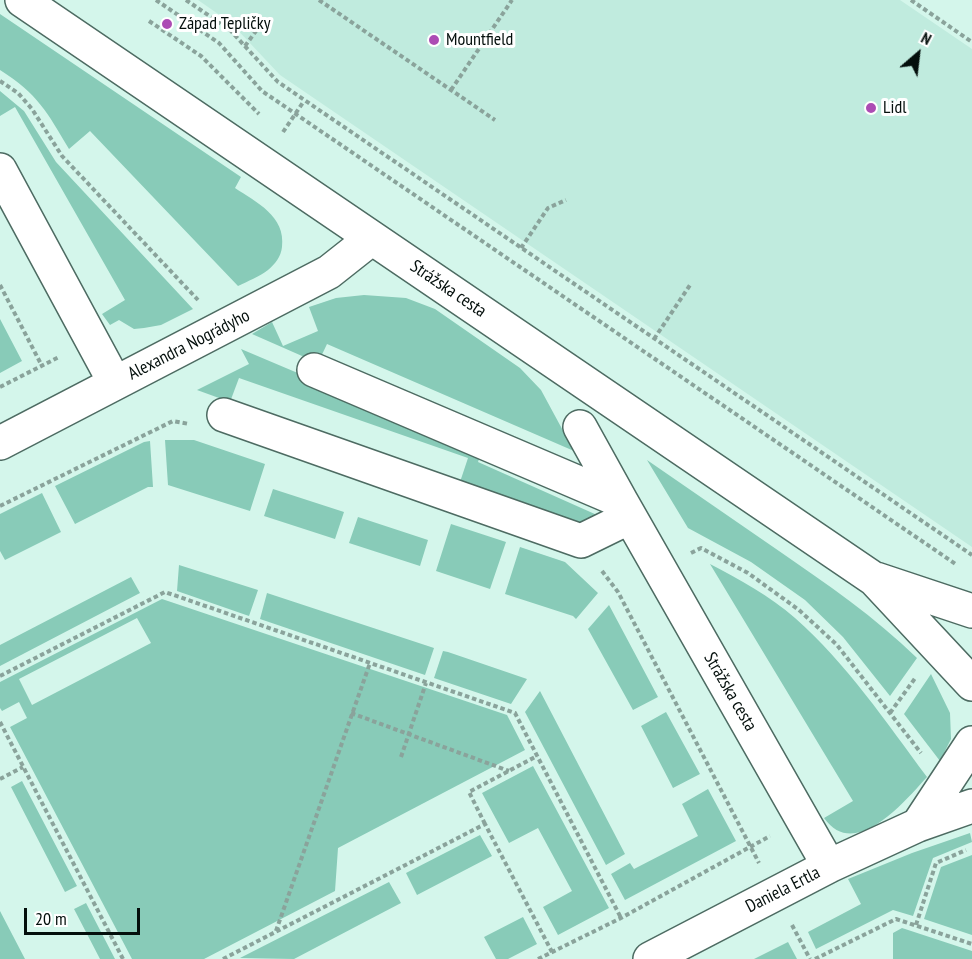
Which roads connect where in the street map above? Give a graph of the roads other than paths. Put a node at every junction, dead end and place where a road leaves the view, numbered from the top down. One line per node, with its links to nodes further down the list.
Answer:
1 (22, 0): 3 (street, Strážska cesta)
2 (0, 170): 5 (street)
3 (372, 238): 5 (street, Alexandra Nográdyho); 10 (street, Strážska cesta)
4 (314, 370): 9 (street)
5 (115, 383): 8 (street, Alexandra Nográdyho)
6 (210, 420): 9 (street)
7 (580, 427): 9 (street, Strážska cesta)
8 (0, 443)
9 (626, 509): 16 (street, Strážska cesta)
10 (874, 579): 11 (street, Strážska cesta); 12 (street, Strážska cesta)
11 (972, 611)
12 (972, 684)
13 (972, 743): 15 (street)
14 (972, 806): 15 (street, Daniela Ertla)
15 (918, 825): 16 (street, Daniela Ertla)
16 (829, 866): 17 (street, Daniela Ertla)
17 (650, 959)

